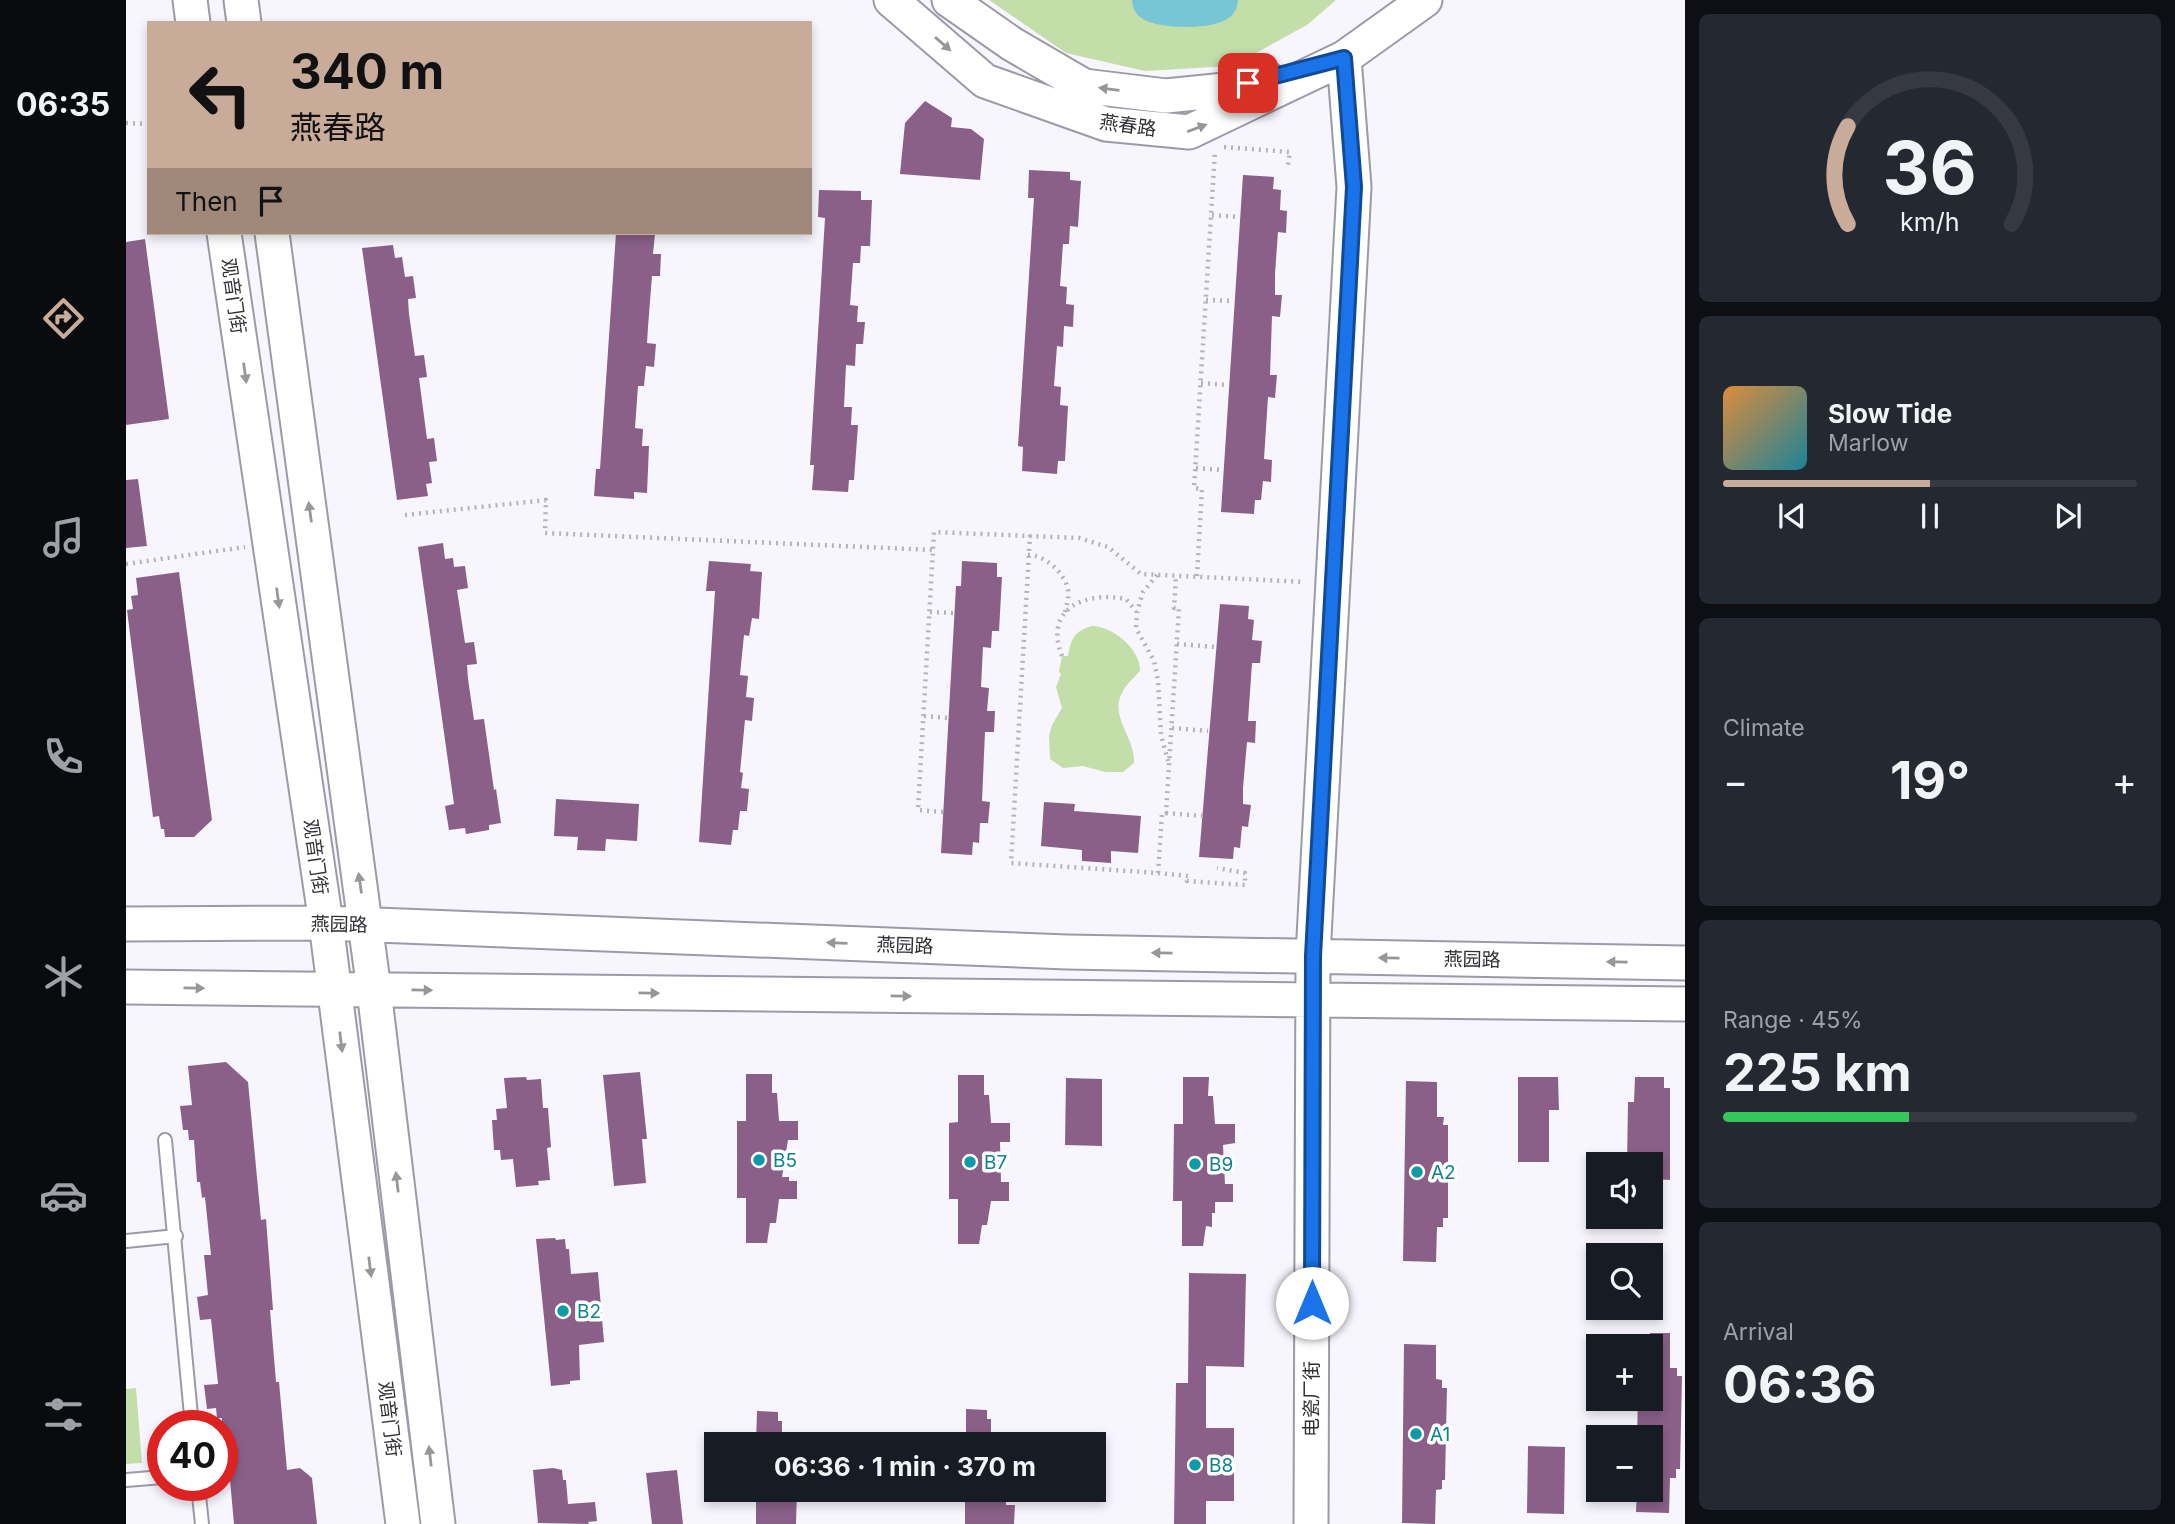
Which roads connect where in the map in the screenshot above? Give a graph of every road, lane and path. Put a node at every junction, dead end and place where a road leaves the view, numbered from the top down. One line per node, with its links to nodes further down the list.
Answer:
1 (190, 0): 6 (street)
2 (241, 0): 7 (street)
3 (891, 0): 8 (street, 燕春路, one-way to 8)
4 (949, 0): 8 (street, 燕春路, one-way to 4)
5 (1425, 0): 8 (street, 燕春路)
6 (194, 21)
7 (244, 21)
8 (1344, 58): 31 (street, 电瓷厂街)
9 (126, 123): 10 (path)
10 (147, 124)
11 (1289, 165): 12 (path)
12 (1212, 215): 13 (path); 16 (path)
13 (1240, 217)
14 (224, 235): 24 (street, 观音门街, one-way to 24)
15 (272, 235): 51 (street, 观音门街, one-way to 15)
16 (1206, 300): 17 (path); 18 (path)
17 (1234, 301)
18 (1201, 383): 19 (path); 20 (path)
19 (1229, 385)
20 (1196, 468): 21 (path); 30 (path)
21 (1223, 470)
22 (405, 515): 25 (path)
23 (1030, 535): 25 (path); 26 (path); 28 (path)
24 (270, 544): 27 (path); 49 (street, 观音门街, one-way to 49)
25 (933, 550): 33 (path)
26 (1028, 555): 34 (path); 48 (path)
27 (126, 564)
28 (1157, 575): 29 (path); 32 (path)
29 (1176, 575): 30 (path); 36 (path)
30 (1197, 576): 31 (path)
31 (1333, 584): 52 (street, 电瓷厂街)
32 (1137, 611): 34 (path); 43 (path)
33 (930, 612): 35 (path); 39 (path)
34 (1064, 612): 38 (path)
35 (954, 613)
36 (1177, 644): 37 (path); 41 (path)
37 (1216, 647)
38 (1062, 656)
39 (924, 716): 40 (path); 44 (path)
40 (949, 718)
41 (1172, 728): 42 (path); 43 (path)
42 (1208, 731)
43 (1169, 766): 45 (path)
44 (943, 812)
45 (1166, 813): 46 (path); 48 (path)
46 (1203, 816)
47 (1217, 868): 48 (path)
48 (1157, 873)
49 (326, 923): 50 (street, 燕园路); 51 (street, 燕园路); 55 (street, 观音门街)
50 (126, 924)
51 (365, 925): 52 (street, 燕园路, one-way to 51); 56 (street, 观音门街)
52 (1313, 956): 53 (street, 燕园路, one-way to 52); 57 (street, 电瓷厂街)
53 (1685, 963)
54 (126, 987): 55 (street, one-way to 55)
55 (334, 989): 56 (street); 67 (street, 观音门街, one-way to 67)
56 (374, 990): 57 (street, one-way to 57); 68 (street, 观音门街, one-way to 56)
57 (1314, 1000): 58 (street); 69 (street, 电瓷厂街)
58 (1685, 1004)
59 (165, 1140): 60 (lane)
60 (176, 1236): 61 (lane); 62 (lane)
61 (126, 1241)
62 (191, 1410)
63 (147, 1478): 64 (lane)
64 (126, 1480)
65 (199, 1501): 66 (lane)
66 (201, 1524)
67 (403, 1524)
68 (438, 1524)
69 (1311, 1524)

